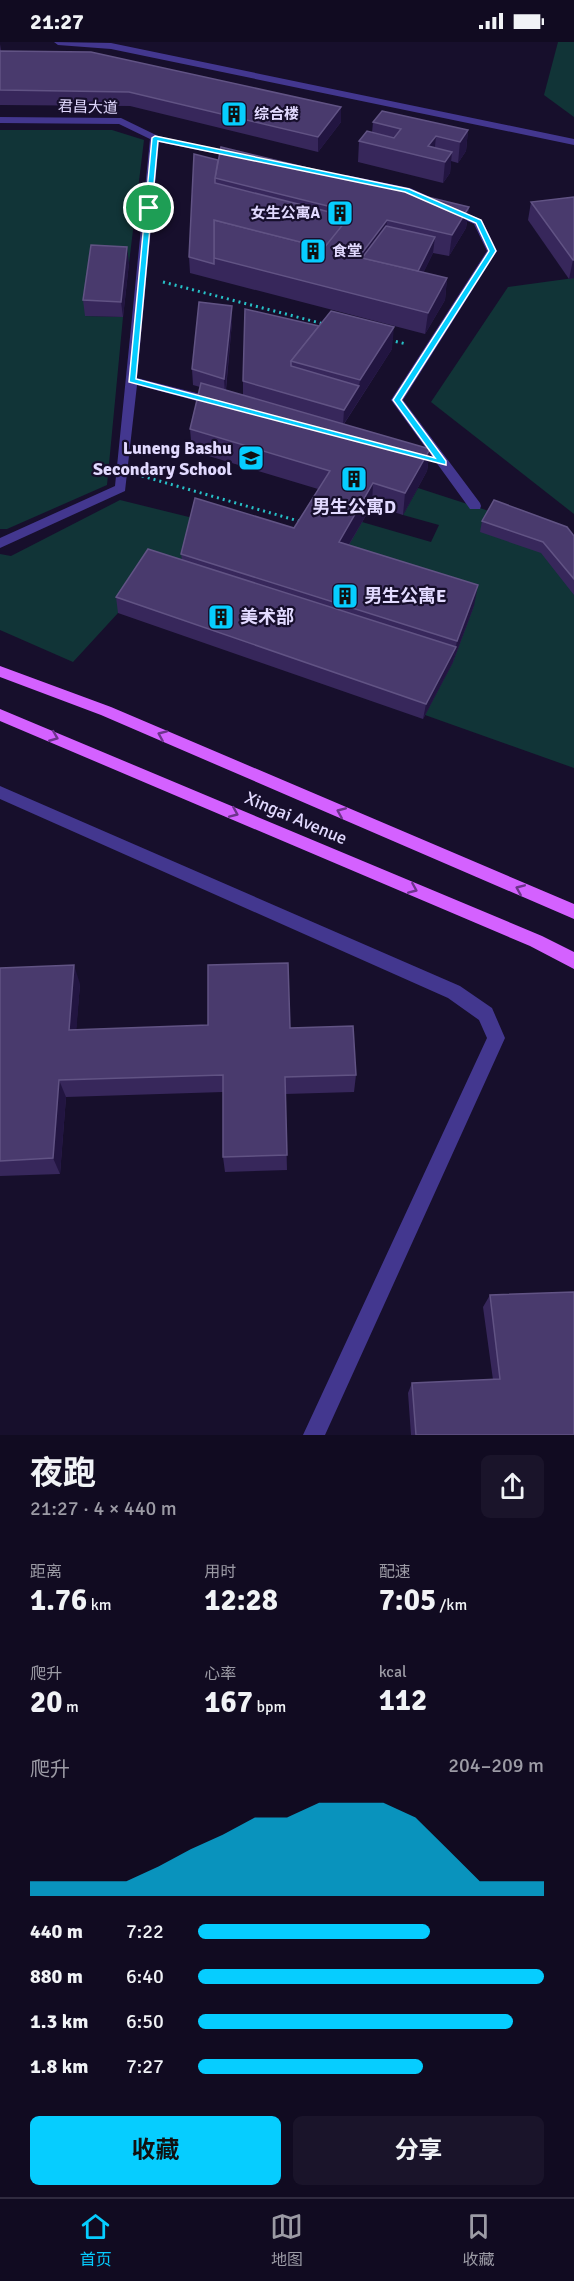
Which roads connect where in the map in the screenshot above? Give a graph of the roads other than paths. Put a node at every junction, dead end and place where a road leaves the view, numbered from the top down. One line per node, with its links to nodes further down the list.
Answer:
1 (58, 42): 4 (street)
2 (0, 120): 3 (street, 君昌大道)
3 (155, 138): 5 (street, 君昌大道); 7 (street)
4 (574, 142)
5 (247, 157)
6 (338, 176): 10 (street)
7 (132, 380): 8 (street); 12 (street)
8 (224, 405)
9 (420, 457): 10 (street)
10 (443, 463): 11 (street)
11 (475, 506)
12 (0, 543)
13 (0, 671): 16 (main road, Xingai Avenue, one-way to 13)
14 (0, 715): 17 (main road, Xingai Avenue, one-way to 17)
15 (0, 792): 18 (street)
16 (574, 912)
17 (574, 961)
18 (314, 1435)

